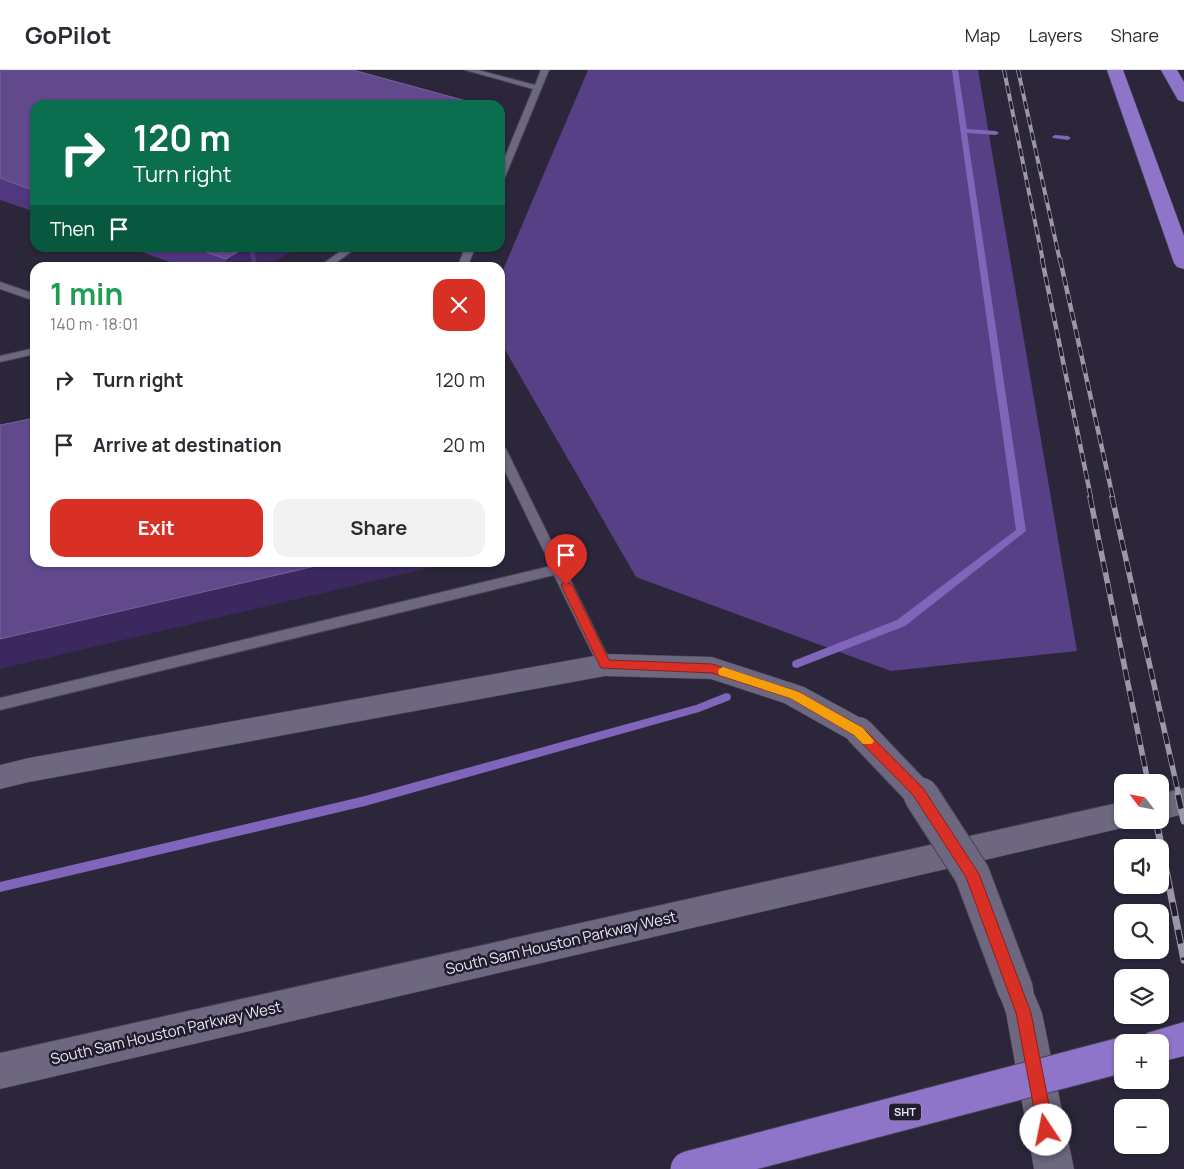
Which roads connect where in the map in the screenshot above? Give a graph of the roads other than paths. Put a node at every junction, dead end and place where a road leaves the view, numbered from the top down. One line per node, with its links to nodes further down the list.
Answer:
1 (469, 70): 5 (lane)
2 (545, 70): 5 (lane)
3 (1115, 70): 12 (highway)
4 (1169, 70): 6 (highway)
5 (538, 88): 7 (lane)
6 (1184, 97)
7 (515, 147): 8 (lane); 9 (lane)
8 (505, 148)
9 (505, 169)
10 (345, 252): 11 (lane)
11 (331, 262)
12 (1184, 263)
13 (0, 285): 14 (lane)
14 (30, 296)
15 (30, 352): 16 (lane)
16 (0, 359)
17 (505, 458): 18 (lane)
18 (558, 569): 19 (lane); 20 (lane)
19 (605, 665): 21 (main road); 30 (main road, bridge)
20 (0, 704)
21 (0, 777)
22 (1184, 801): 23 (main road)
23 (1169, 805)
24 (1114, 817): 28 (main road, South Sam Houston Parkway West)
25 (1184, 1039): 26 (highway)
26 (1169, 1043)
27 (1114, 1057): 29 (highway, SHT, bridge)
28 (0, 1071)
29 (688, 1169)
30 (1054, 1169)

